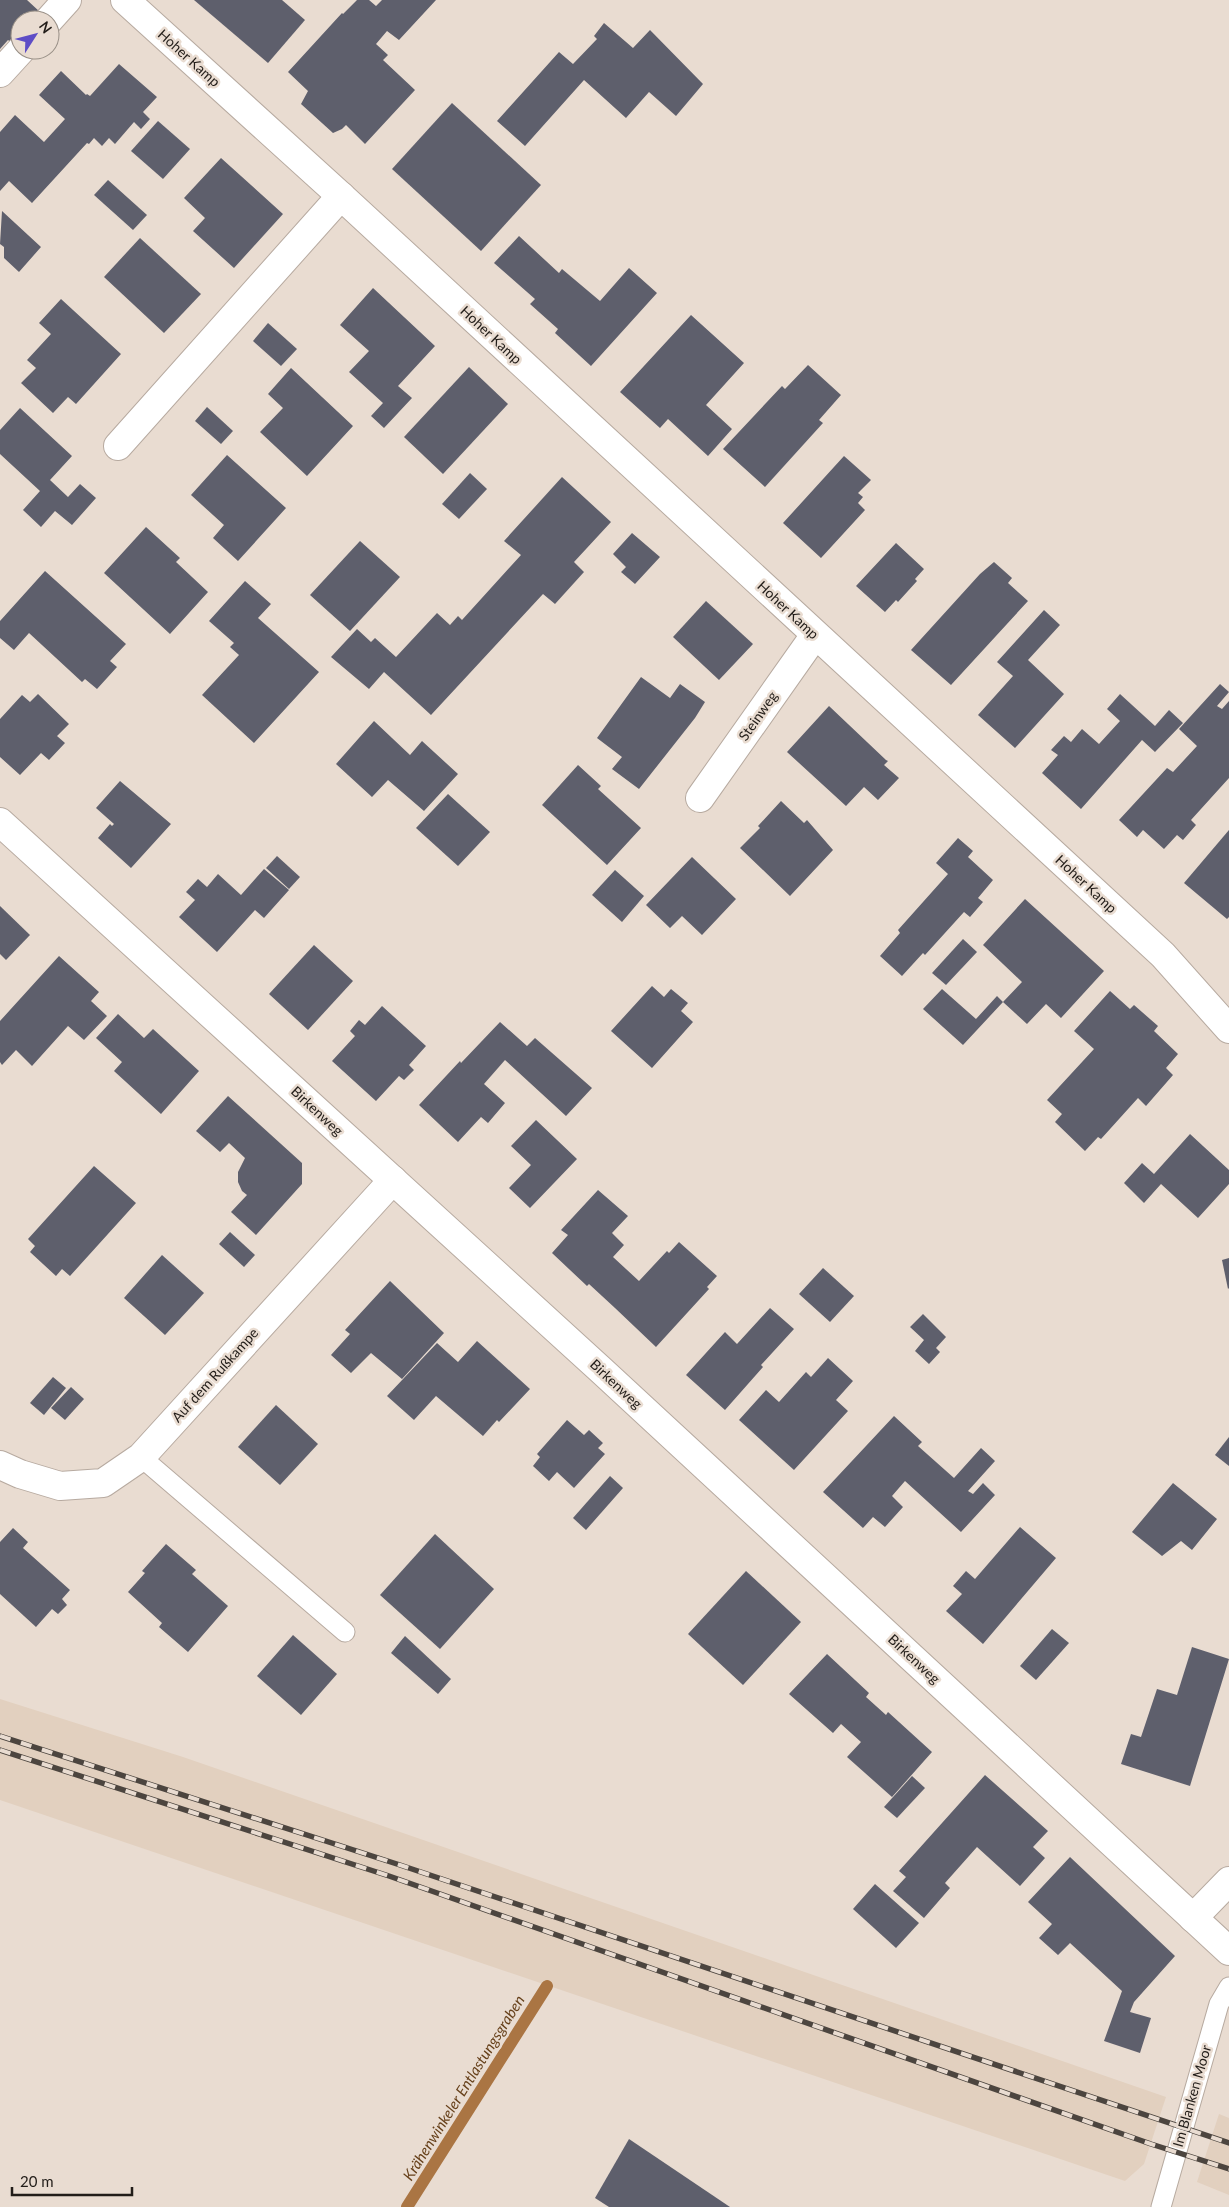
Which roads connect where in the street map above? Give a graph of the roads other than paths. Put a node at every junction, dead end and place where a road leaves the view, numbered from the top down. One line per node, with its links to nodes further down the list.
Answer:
1 (67, 0): 3 (street)
2 (125, 0): 6 (street, Hoher Kamp)
3 (58, 10)
4 (12, 60): 5 (street)
5 (0, 73)
6 (342, 196): 7 (street); 8 (street, Hoher Kamp)
7 (118, 446)
8 (815, 635): 9 (street, Steinweg); 11 (street, Hoher Kamp)
9 (700, 798)
10 (4, 832): 12 (street, Birkenweg)
11 (1229, 1029)
12 (393, 1180): 13 (street, Auf dem Rußkampe); 17 (street, Birkenweg)
13 (141, 1457): 14 (street, Auf dem Rußkampe); 15 (lane)
14 (0, 1465)
15 (344, 1632)
16 (1229, 1881): 17 (street)
17 (1193, 1918): 18 (street, Birkenweg)
18 (1229, 1951)
19 (1229, 1987): 20 (lane, Im Blanken Moor)
20 (1160, 2207)

